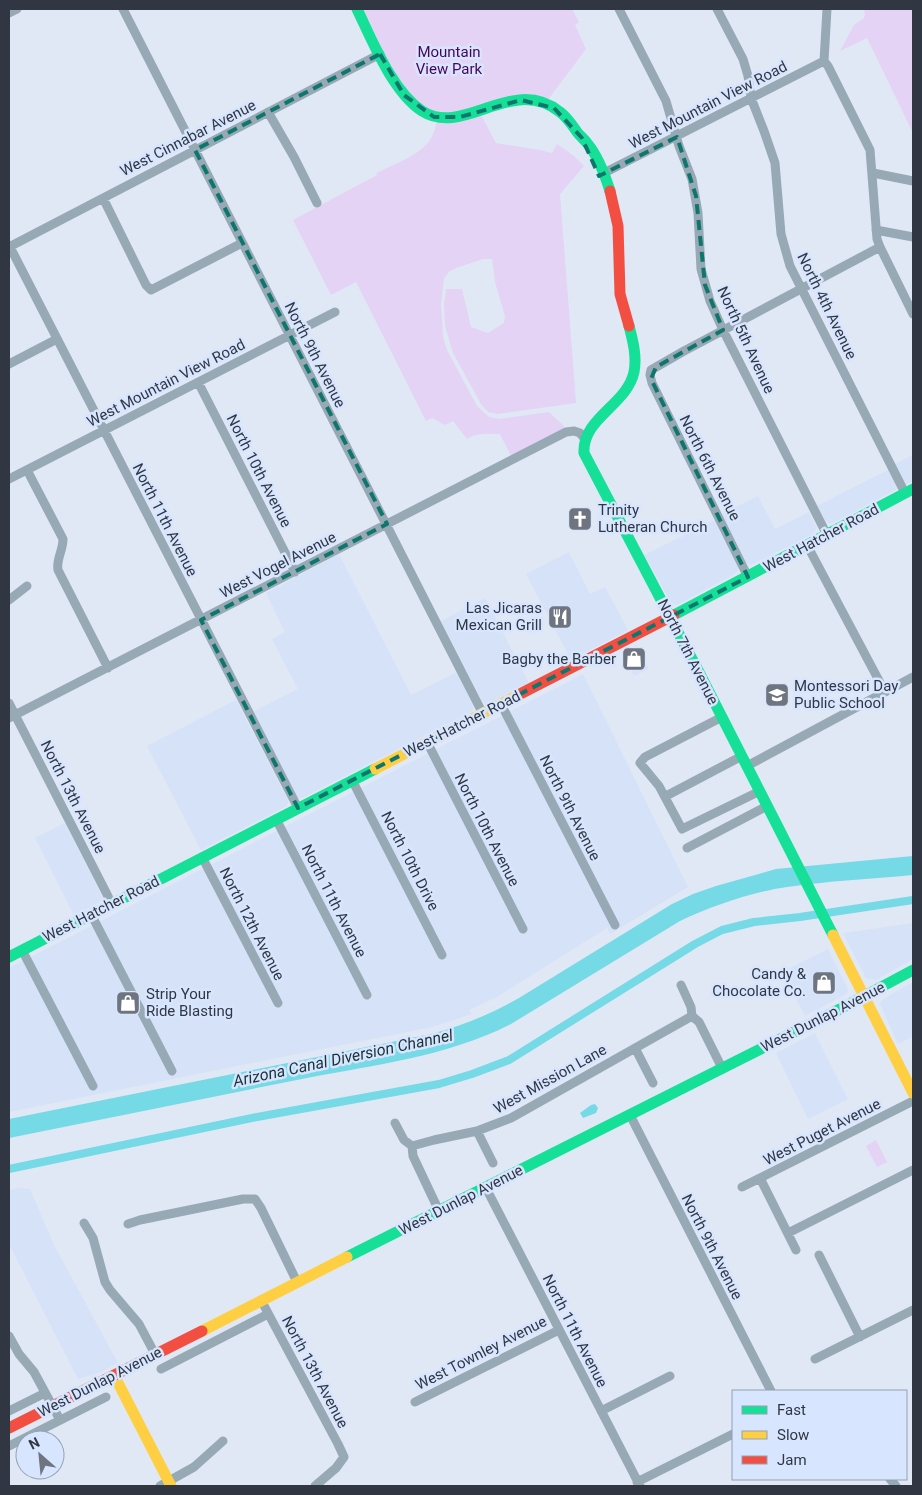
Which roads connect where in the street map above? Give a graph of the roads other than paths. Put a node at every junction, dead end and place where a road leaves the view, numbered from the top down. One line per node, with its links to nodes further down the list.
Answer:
1 (17, 9): 7 (street)
2 (123, 9): 13 (street, North 9th Avenue)
3 (357, 9): 8 (street)
4 (619, 9): 12 (street, North 5th Avenue)
5 (717, 9): 10 (street, North 4th Avenue)
6 (827, 9): 9 (street)
7 (9, 13)
8 (380, 54): 11 (street, West Cinnabar Avenue); 15 (street)
9 (824, 61): 10 (street, West Mountain View Road); 14 (street)
10 (751, 98): 12 (street, West Mountain View Road); 24 (street, North 4th Avenue)
11 (268, 112): 13 (street, West Cinnabar Avenue); 18 (street)
12 (677, 137): 15 (street, West Mountain View Road); 27 (street, North 5th Avenue)
13 (195, 150): 17 (street, West Cinnabar Avenue); 21 (street, North 9th Avenue)
14 (873, 173): 16 (street); 19 (street)
15 (601, 175): 33 (street)
16 (913, 180)
17 (103, 198): 21 (street); 22 (street, West Cinnabar Avenue)
18 (317, 203)
19 (876, 230): 20 (street); 23 (street)
20 (913, 237)
21 (242, 243): 28 (street, North 9th Avenue)
22 (9, 246): 29 (street, North 11th Avenue)
23 (880, 247): 24 (street); 26 (street)
24 (801, 289): 27 (street); 36 (street, North 4th Avenue)
25 (335, 312): 28 (street, West Mountain View Road)
26 (913, 314)
27 (723, 330): 38 (street, North 5th Avenue); 41 (street, North 6th Avenue)
28 (289, 336): 31 (street, West Mountain View Road); 37 (street, North 9th Avenue)
29 (57, 339): 30 (street); 32 (street, North 11th Avenue)
30 (9, 364)
31 (198, 382): 32 (street, West Mountain View Road); 40 (street, North 10th Avenue)
32 (103, 431): 34 (street, West Mountain View Road); 45 (street, North 11th Avenue)
33 (585, 439): 37 (street, West Vogel Avenue); 44 (street, North 7th Avenue)
34 (27, 470): 35 (street, West Mountain View Road); 46 (street)
35 (9, 479)
36 (909, 491): 38 (street, West Hatcher Road)
37 (387, 525): 40 (street, West Vogel Avenue); 51 (street, North 9th Avenue)
38 (827, 535): 39 (street, West Hatcher Road)
39 (808, 545): 41 (street, West Hatcher Road); 48 (street)
40 (295, 572): 45 (street, West Vogel Avenue)
41 (748, 576): 44 (street, West Hatcher Road)
42 (27, 586): 43 (street)
43 (9, 600)
44 (670, 617): 50 (street, West Hatcher Road); 53 (street, North 7th Avenue)
45 (201, 620): 46 (street, West Vogel Avenue); 60 (street, North 11th Avenue)
46 (108, 668): 52 (street, West Vogel Avenue)
47 (913, 677): 48 (street)
48 (885, 692): 55 (street)
49 (9, 703): 52 (street, North 13th Avenue)
50 (501, 704): 51 (street, West Hatcher Road); 66 (street, North 9th Avenue)
51 (483, 714): 54 (street, West Hatcher Road)
52 (12, 717): 64 (street, North 13th Avenue)
53 (722, 717): 55 (street, North 7th Avenue); 58 (street)
54 (427, 742): 56 (street, West Hatcher Road); 67 (street, North 10th Avenue)
55 (744, 761): 57 (street, North 7th Avenue); 58 (street)
56 (352, 780): 60 (street, West Hatcher Road); 69 (street, North 10th Drive)
57 (760, 791): 58 (street); 59 (street, North 7th Avenue)
58 (666, 796)
59 (768, 806): 62 (street); 74 (street, North 7th Avenue)
60 (298, 808): 61 (street, West Hatcher Road)
61 (276, 820): 63 (street, West Hatcher Road); 73 (street, North 11th Avenue)
62 (687, 848)
63 (202, 857): 64 (street, West Hatcher Road); 75 (street, North 12th Avenue)
64 (112, 904): 65 (street, West Hatcher Road)
65 (91, 914): 68 (street, West Hatcher Road); 79 (street)
66 (615, 924)
67 (523, 929)
68 (22, 950): 70 (street, West Hatcher Road); 81 (street)
69 (442, 955)
70 (9, 957)
71 (913, 970): 74 (street, West Dunlap Avenue)
72 (681, 985): 76 (street)
73 (367, 995)
74 (864, 996): 78 (street, West Dunlap Avenue); 82 (street, North 7th Avenue)
75 (278, 1002)
76 (692, 1016): 77 (street, West Mission Lane); 78 (street)
77 (635, 1048): 80 (street); 86 (street, West Mission Lane)
78 (722, 1068): 84 (street, West Dunlap Avenue)
79 (172, 1071)
80 (653, 1083)
81 (93, 1086)
82 (912, 1088)
83 (913, 1101): 90 (street, West Puget Avenue)
84 (630, 1115): 92 (street, West Dunlap Avenue); 111 (street, North 9th Avenue)
85 (395, 1123): 87 (street)
86 (477, 1131): 87 (street, West Mission Lane); 88 (street)
87 (412, 1146): 93 (street)
88 (493, 1163)
89 (913, 1170): 96 (street)
90 (760, 1178): 91 (street, West Puget Avenue); 96 (street)
91 (742, 1187)
92 (486, 1188): 93 (street, West Dunlap Avenue); 103 (street, North 11th Avenue)
93 (439, 1211): 99 (street, West Dunlap Avenue)
94 (84, 1223): 106 (street)
95 (128, 1224): 99 (street)
96 (788, 1233): 97 (street)
97 (796, 1250)
98 (819, 1255): 105 (street)
99 (297, 1282): 100 (street, West Dunlap Avenue)
100 (261, 1300): 102 (street, North 13th Avenue); 106 (street, West Dunlap Avenue)
101 (913, 1310): 105 (street)
102 (268, 1314): 108 (street, West Dunlap Avenue); 125 (street, North 13th Avenue)
103 (559, 1330): 114 (street, West Townley Avenue); 117 (street, North 11th Avenue)
104 (9, 1336): 112 (street)
105 (860, 1337): 107 (street)
106 (155, 1354): 109 (street, West Dunlap Avenue)
107 (815, 1359)
108 (161, 1369)
109 (114, 1375): 115 (street, West Dunlap Avenue); 124 (street)
110 (670, 1376): 117 (street)
111 (770, 1390)
112 (45, 1393): 115 (street); 116 (street, West Dunlap Avenue)
113 (106, 1397): 118 (street, West Dunlap Avenue)
114 (415, 1402)
115 (52, 1406): 118 (street); 119 (street, West Dunlap Avenue)
116 (9, 1411)
117 (601, 1411): 123 (street, North 11th Avenue)
118 (60, 1420): 122 (street, West Dunlap Avenue)
119 (9, 1428)
120 (732, 1435): 123 (street)
121 (224, 1441): 124 (street)
122 (9, 1446)
123 (638, 1484)
124 (167, 1485)
125 (315, 1486)

